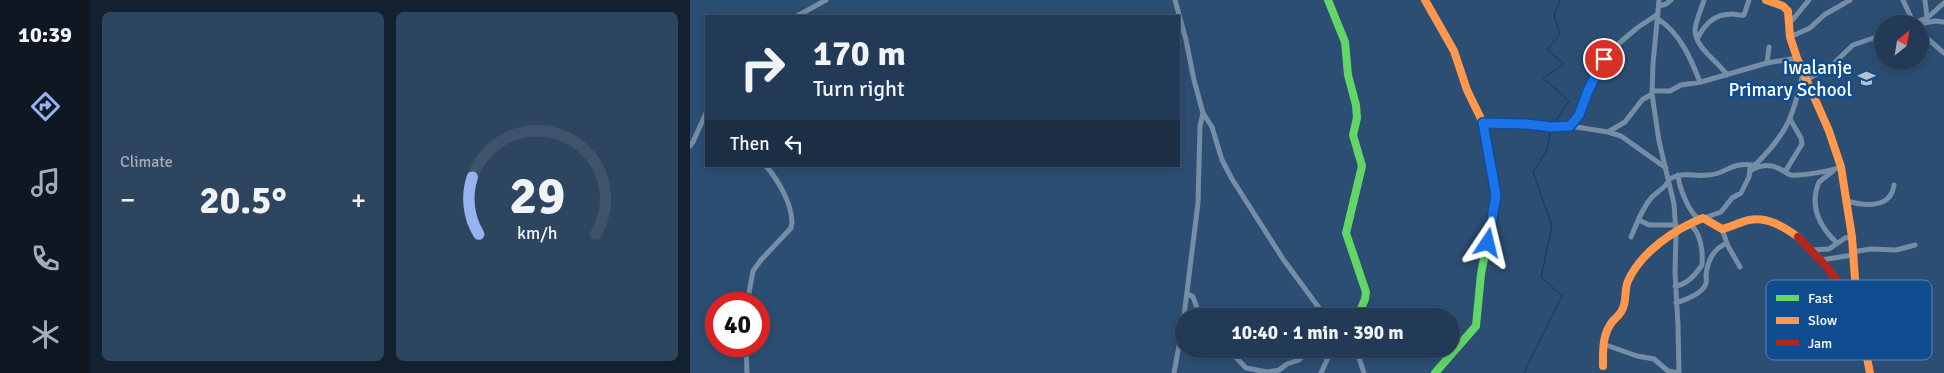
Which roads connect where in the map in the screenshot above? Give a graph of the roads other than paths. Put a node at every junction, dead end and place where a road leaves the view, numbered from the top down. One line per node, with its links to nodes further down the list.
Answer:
1 (826, 0): 15 (street)
2 (1175, 0): 16 (street)
3 (1328, 0): 77 (street)
4 (1425, 0): 40 (street)
5 (1671, 0): 13 (street)
6 (1704, 0): 27 (street)
7 (1749, 0): 27 (street)
8 (1766, 0): 24 (street)
9 (1809, 0): 24 (street)
10 (1850, 0): 25 (street)
11 (1904, 0): 17 (street)
12 (1925, 0): 18 (street)
13 (1659, 3): 19 (street)
14 (1944, 3): 20 (street)
15 (799, 15)
16 (1179, 15)
17 (1910, 15)
18 (1927, 15)
19 (1658, 16): 35 (street); 36 (street); 41 (street)
20 (1929, 16)
21 (1180, 18): 37 (street)
22 (1929, 22): 23 (street)
23 (1944, 22)
24 (1790, 23): 25 (street)
25 (1790, 37): 31 (street)
26 (1874, 38): 34 (street)
27 (1697, 39): 33 (street)
28 (1929, 40): 30 (street)
29 (1769, 47): 32 (street)
30 (1944, 54)
31 (1797, 58): 32 (street); 34 (street)
32 (1767, 63): 33 (street)
33 (1727, 74): 35 (street)
34 (1804, 76): 39 (street); 45 (street)
35 (1700, 82): 36 (street)
36 (1652, 93): 42 (street); 46 (street)
37 (1203, 112): 72 (street); 76 (street)
38 (705, 115): 43 (street)
39 (1790, 119): 47 (street); 49 (street)
40 (1483, 123): 41 (street); 91 (street)
41 (1570, 126): 42 (street)
42 (1608, 132): 46 (street)
43 (690, 146)
44 (767, 167): 71 (street)
45 (1841, 167): 48 (street); 53 (street)
46 (1666, 168): 51 (street)
47 (1750, 168): 49 (street); 50 (street); 54 (street)
48 (1833, 171): 49 (street); 62 (street)
49 (1785, 172)
50 (1678, 175): 51 (street); 54 (street)
51 (1669, 179): 55 (street); 57 (street)
52 (1894, 185): 53 (street)
53 (1847, 201): 60 (street)
54 (1701, 218): 56 (street); 58 (street)
55 (1639, 220): 57 (street); 59 (street)
56 (1689, 224): 57 (street); 70 (street)
57 (1676, 228): 70 (street); 78 (street)
58 (1722, 229): 61 (street); 64 (street)
59 (1631, 237)
60 (1852, 237): 62 (street); 65 (street)
61 (1727, 243): 67 (street); 73 (street)
62 (1837, 243): 64 (street)
63 (1915, 245): 65 (street)
64 (1810, 250): 66 (street)
65 (1853, 254): 66 (street); 69 (street)
66 (1821, 260): 68 (street)
67 (1740, 267)
68 (1836, 280)
69 (1855, 280)
70 (1675, 286): 73 (street)
71 (749, 292)
72 (1188, 294): 74 (street); 75 (street)
73 (1676, 303): 92 (street)
74 (1186, 308)
75 (1197, 308)
76 (1319, 308)
77 (1361, 308)
78 (1603, 344): 86 (street); 92 (street)
79 (746, 357): 87 (street)
80 (1177, 358): 88 (street)
81 (1237, 358): 82 (street)
82 (1301, 358)
83 (1328, 358): 89 (street)
84 (1359, 358): 90 (street)
85 (1867, 360): 93 (street)
86 (1602, 366)
87 (747, 373)
88 (1174, 373)
89 (1321, 373)
90 (1364, 373)
91 (1435, 373)
92 (1679, 373)
93 (1870, 373)

